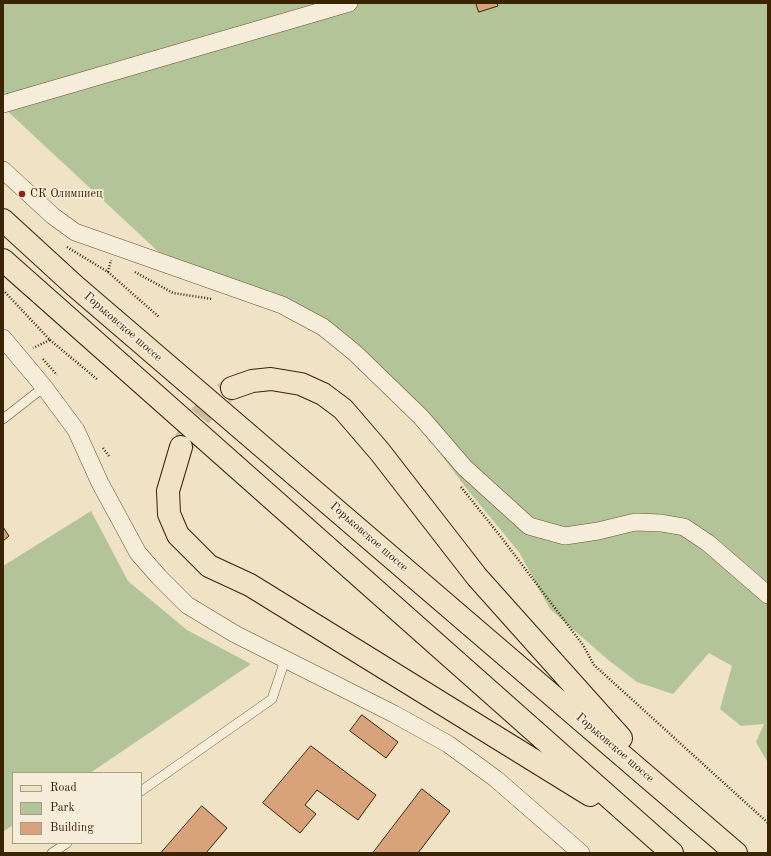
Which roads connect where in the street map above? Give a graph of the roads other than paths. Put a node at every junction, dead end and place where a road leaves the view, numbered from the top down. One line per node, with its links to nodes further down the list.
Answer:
1 (349, 3): 2 (street)
2 (3, 104)
3 (3, 170): 11 (street)
4 (3, 220): 14 (main road, Горьковское шоссе)
5 (3, 260): 15 (main road)
6 (3, 338): 7 (street)
7 (44, 387): 9 (lane); 12 (street)
8 (232, 388): 14 (main road)
9 (3, 419)
10 (181, 447): 15 (main road)
11 (768, 595)
12 (285, 660): 13 (lane); 18 (street)
13 (142, 790)
14 (679, 803): 20 (main road, Горьковское шоссе)
15 (641, 826): 19 (main road)
16 (66, 844): 17 (lane)
17 (52, 853)
18 (581, 853)
19 (672, 853)
20 (736, 853)

